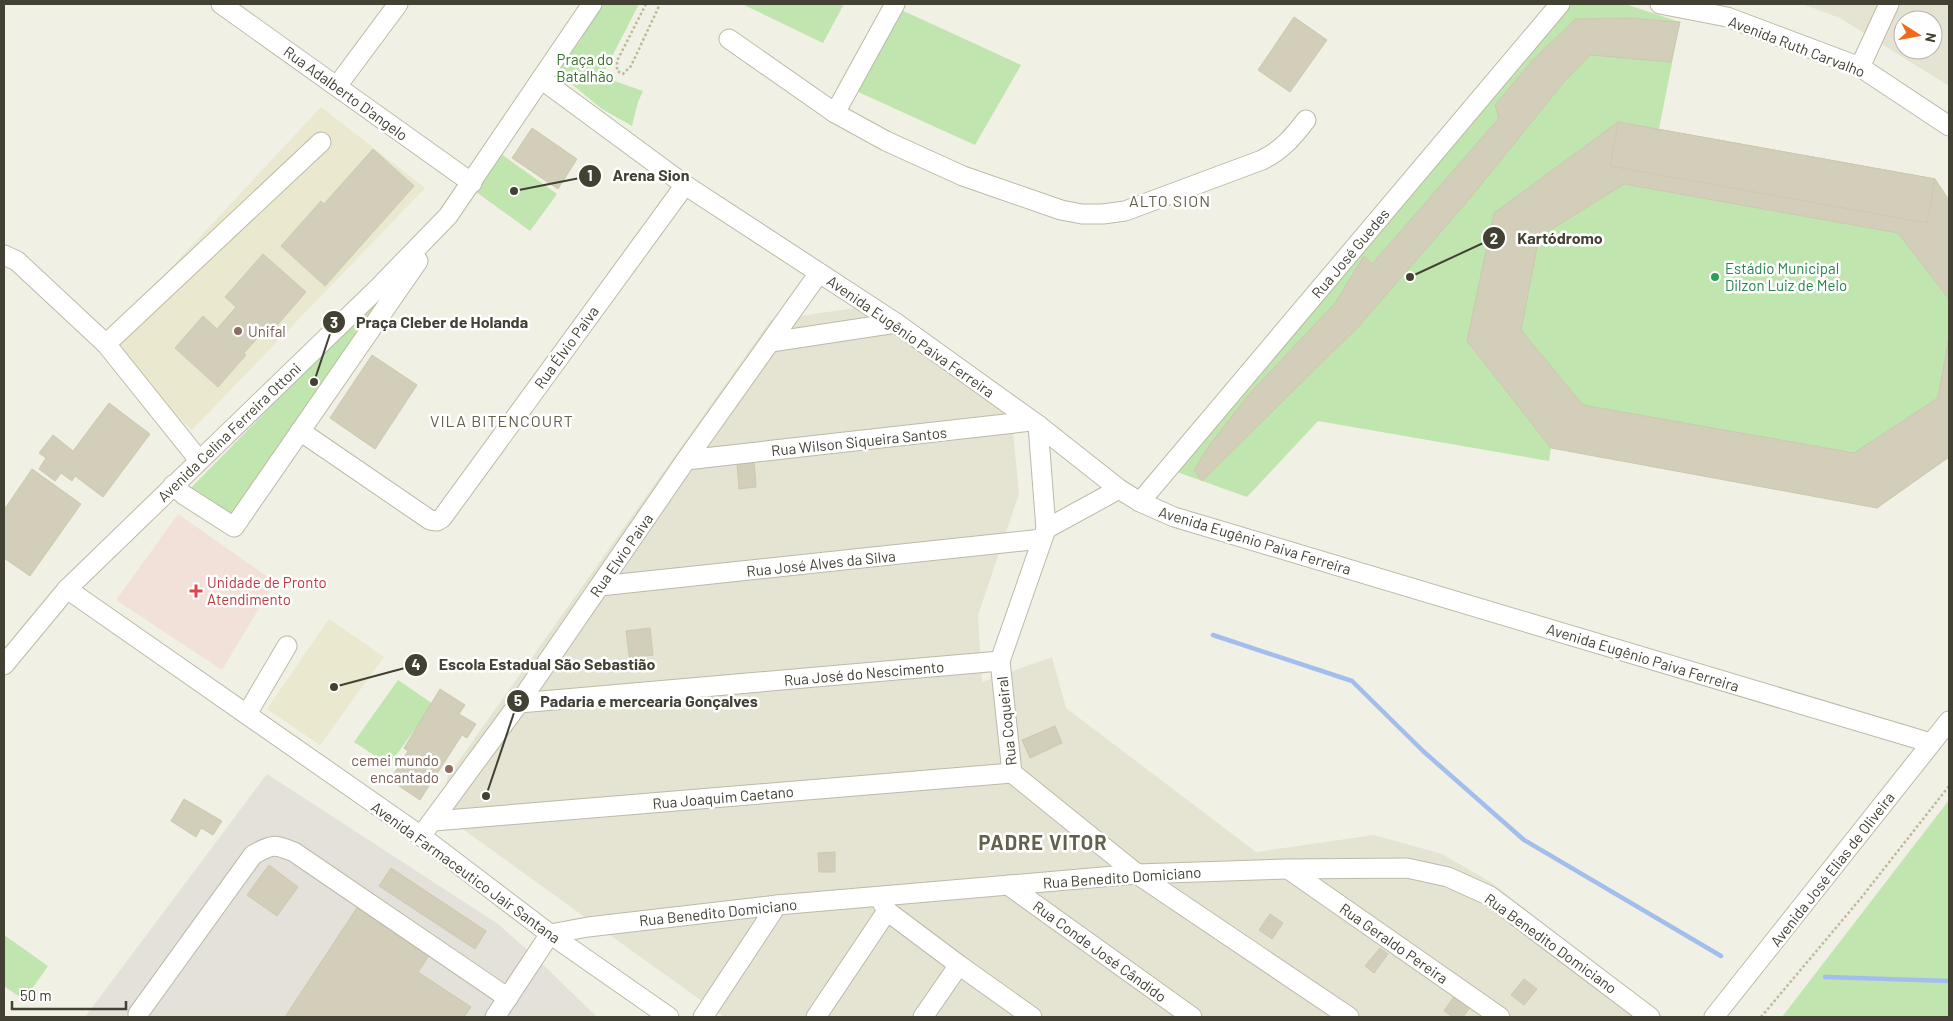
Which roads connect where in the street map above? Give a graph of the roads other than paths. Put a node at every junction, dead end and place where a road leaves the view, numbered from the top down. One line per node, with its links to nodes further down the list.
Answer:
1 (221, 4): 12 (street, Rua Adalberto D'angelo)
2 (398, 4): 12 (street)
3 (592, 4): 11 (street, Avenida Celina Ferreira Ottoni)
4 (895, 4): 13 (street)
5 (1560, 4): 31 (street, Rua José Guedes)
6 (1660, 4): 8 (street, Avenida Ruth Carvalho)
7 (1889, 4): 10 (street)
8 (1730, 11): 10 (street, Avenida Ruth Carvalho)
9 (729, 39): 13 (street)
10 (1860, 67): 15 (street, Avenida Ruth Carvalho)
11 (541, 79): 17 (street, Avenida Celina Ferreira Ottoni); 18 (street, Avenida Eugênio Paiva Ferreira)
12 (337, 86): 17 (street, Rua Adalberto D'angelo)
13 (835, 113): 14 (street)
14 (1306, 120)
15 (1949, 126)
16 (321, 142): 24 (street)
17 (472, 184): 19 (street, Avenida Celina Ferreira Ottoni)
18 (685, 185): 21 (street, Avenida Eugênio Paiva Ferreira); 26 (street, Rua Élvio Paiva)
19 (448, 216): 26 (street); 27 (street, Avenida Celina Ferreira Ottoni)
20 (4, 255): 24 (street)
21 (819, 273): 22 (street, Avenida Eugênio Paiva Ferreira); 23 (street, Rua Elvio Paiva)
22 (896, 323): 23 (street); 25 (street, Avenida Eugênio Paiva Ferreira)
23 (771, 342): 28 (street, Rua Elvio Paiva)
24 (106, 344): 27 (street)
25 (1035, 423): 28 (street, Rua Wilson Siqueira Santos); 30 (street, Avenida Eugênio Paiva Ferreira); 32 (street, Rua Coqueiral)
26 (300, 431): 29 (street)
27 (199, 460): 29 (street, Avenida Celina Ferreira Ottoni)
28 (686, 460): 33 (street, Rua Elvio Paiva)
29 (173, 485): 34 (street, Avenida Celina Ferreira Ottoni)
30 (1119, 489): 31 (street, Avenida Eugênio Paiva Ferreira); 32 (street)
31 (1140, 502): 41 (street, Avenida Eugênio Paiva Ferreira)
32 (1044, 534): 33 (street, Rua José Alves da Silva); 36 (street, Rua Coqueiral)
33 (600, 586): 38 (street, Rua Elvio Paiva)
34 (67, 589): 37 (street, Avenida Celina Ferreira Ottoni); 39 (street, Avenida Farmaceutico Jair Santana)
35 (288, 646): 39 (street)
36 (1000, 661): 38 (street, Rua José do Nescimento); 42 (street, Rua Coqueiral)
37 (4, 665)
38 (518, 703): 43 (street, Rua Elvio Paiva)
39 (247, 714): 44 (street, Avenida Farmaceutico Jair Santana)
40 (1949, 720): 41 (street, Avenida José Elias de Oliveira)
41 (1931, 743): 64 (street, Avenida José Elias de Oliveira)
42 (1012, 773): 43 (street, Rua Joaquim Caetano); 46 (street, Rua Coqueiral)
43 (434, 820): 44 (street, Rua Elvio Paiva)
44 (421, 836): 50 (street, Avenida Farmaceutico Jair Santana)
45 (1288, 868): 46 (street, Rua Benedito Domiciano); 62 (street, Rua Geraldo Pereira); 63 (street, Rua Benedito Domiciano)
46 (1137, 874): 47 (street, Rua Benedito Domiciano); 61 (street, Rua Coqueiral)
47 (1008, 886): 48 (street, Rua Benedito Domiciano); 60 (street, Rua Conde José Cândido)
48 (883, 904): 49 (street, Rua Benedito Domiciano); 51 (street); 57 (street)
49 (777, 905): 50 (street, Rua Benedito Domiciano); 56 (street)
50 (550, 934): 52 (street); 55 (street, Avenida Farmaceutico Jair Santana)
51 (959, 965): 58 (street); 59 (street)
52 (508, 998): 53 (street); 54 (street)
53 (139, 1016)
54 (495, 1017)
55 (669, 1017)
56 (703, 1017)
57 (816, 1017)
58 (923, 1017)
59 (1032, 1017)
60 (1192, 1017)
61 (1349, 1017)
62 (1500, 1017)
63 (1650, 1017)
64 (1714, 1017)

